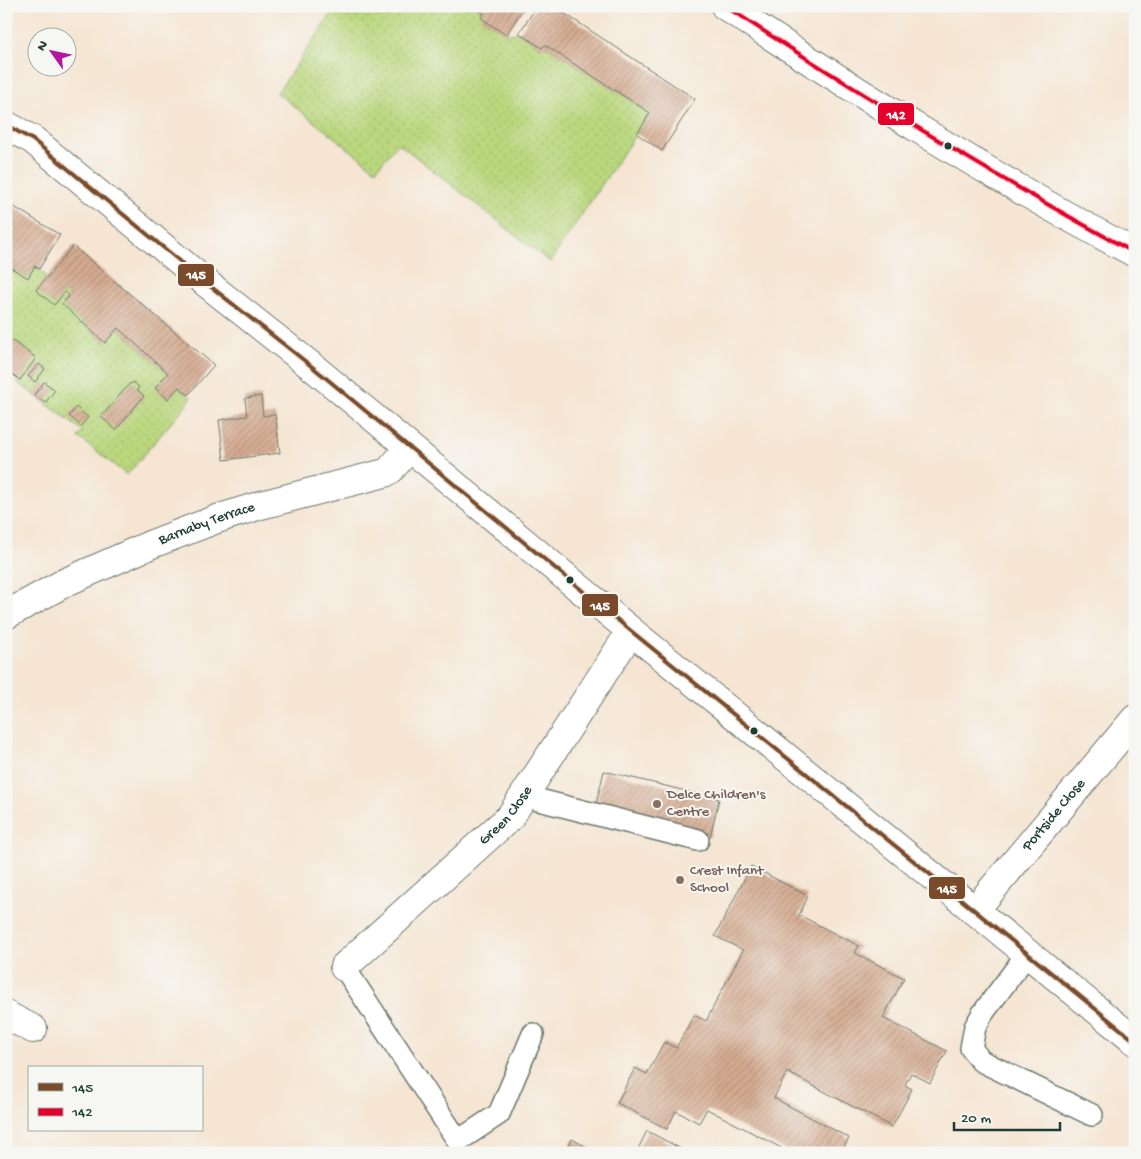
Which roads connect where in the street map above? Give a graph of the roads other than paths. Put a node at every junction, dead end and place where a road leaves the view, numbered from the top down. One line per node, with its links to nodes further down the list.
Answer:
1 (725, 6): 3 (street)
2 (6, 125): 4 (street)
3 (1135, 253)
4 (409, 448): 5 (street, Barnaby Terrace); 6 (street)
5 (6, 615)
6 (631, 631): 8 (street, Green Close); 10 (street)
7 (1135, 719): 10 (street, Portside Close)
8 (523, 796): 9 (lane); 12 (street, Green Close)
9 (698, 840)
10 (974, 911): 11 (street)
11 (1027, 954): 16 (street); 17 (lane)
12 (344, 967): 15 (lane)
13 (6, 1015): 14 (street)
14 (33, 1029)
15 (533, 1034)
16 (1135, 1041)
17 (1092, 1115)

